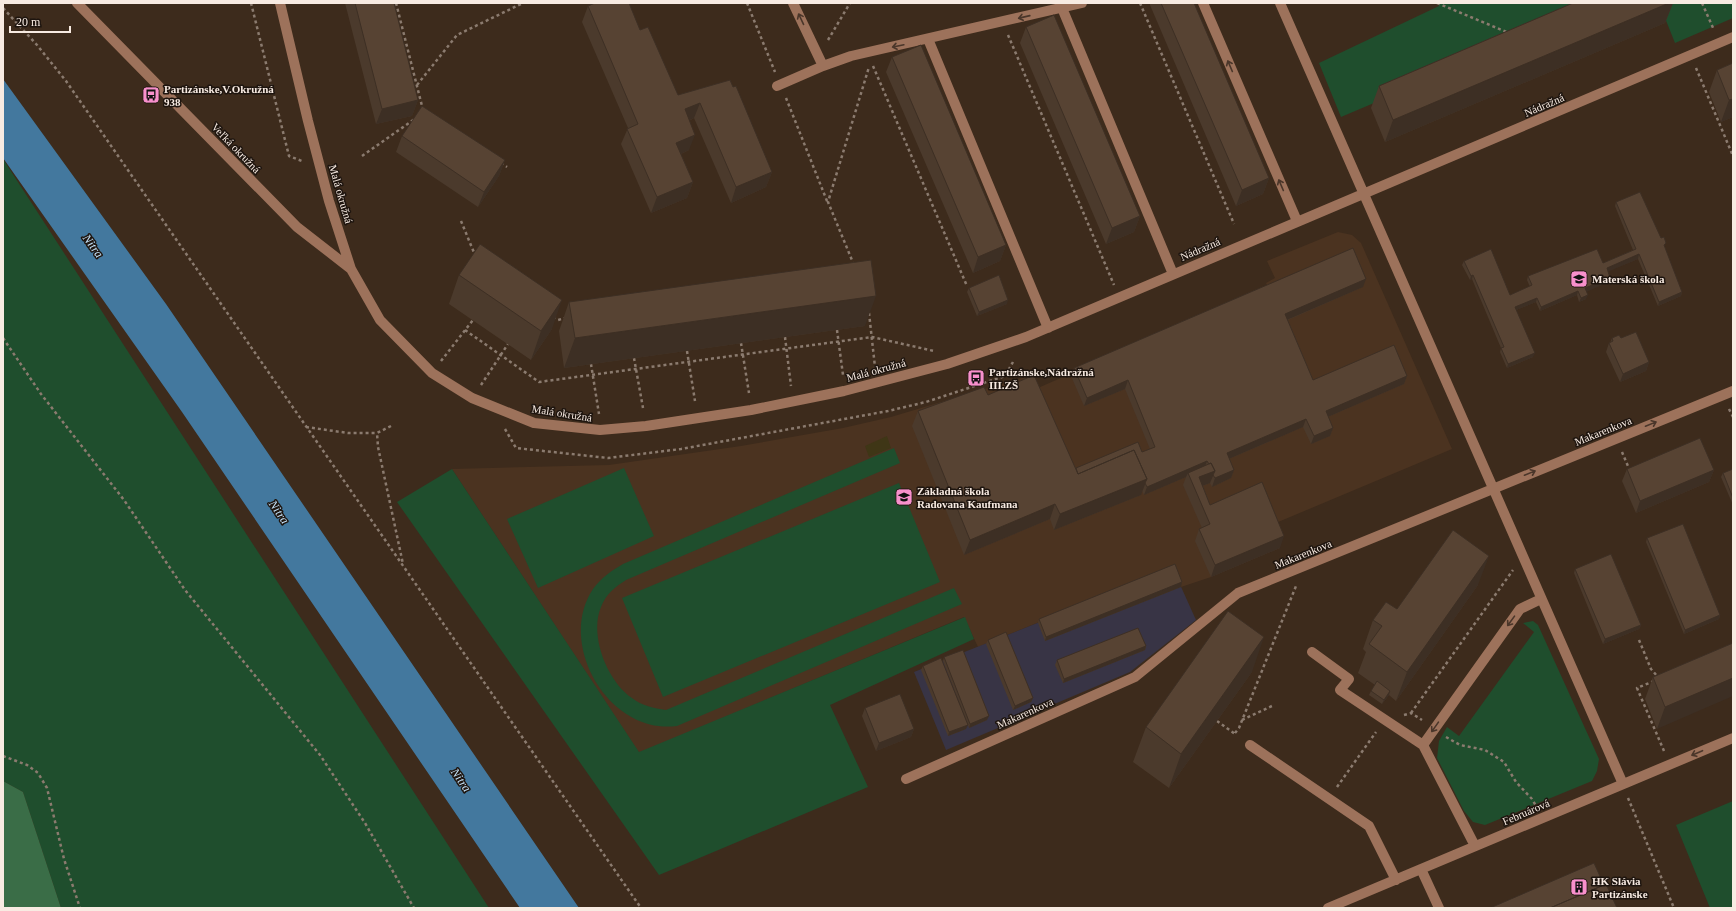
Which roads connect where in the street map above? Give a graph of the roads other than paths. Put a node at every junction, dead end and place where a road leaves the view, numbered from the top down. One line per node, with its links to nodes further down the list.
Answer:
1 (76, 3): 14 (street, Veľká okružná)
2 (280, 3): 14 (street, Malá okružná)
3 (793, 3): 10 (street, one-way to 3)
4 (1082, 3): 7 (street)
5 (1203, 3): 13 (street, one-way to 5)
6 (1280, 3): 12 (street)
7 (1062, 8): 9 (street, one-way to 9); 15 (street)
8 (1733, 37): 12 (street, Nádražná)
9 (928, 39): 10 (street, one-way to 10); 16 (street)
10 (823, 66): 11 (street)
11 (778, 82)
12 (1363, 193): 13 (street, Nádražná); 18 (street)
13 (1297, 221): 15 (street, Nádražná)
14 (350, 269): 16 (street, Malá okružná)
15 (1173, 274): 16 (street, Nádražná)
16 (1048, 328)
17 (1733, 391): 18 (street, Makarenkova, one-way to 17)
18 (1494, 488): 19 (street); 24 (street, Makarenkova)
19 (1541, 599): 23 (street, one-way to 23); 25 (street)
20 (1312, 652): 23 (street)
21 (1733, 738): 25 (street, Februárová, one-way to 25)
22 (1250, 745): 28 (street)
23 (1423, 745): 26 (street)
24 (906, 779)
25 (1623, 784): 26 (street, Februárová)
26 (1475, 846): 27 (street, Februárová)
27 (1421, 869): 28 (street, Februárová); 30 (street)
28 (1396, 880): 29 (street, Februárová)
29 (1328, 908)
30 (1439, 908)

